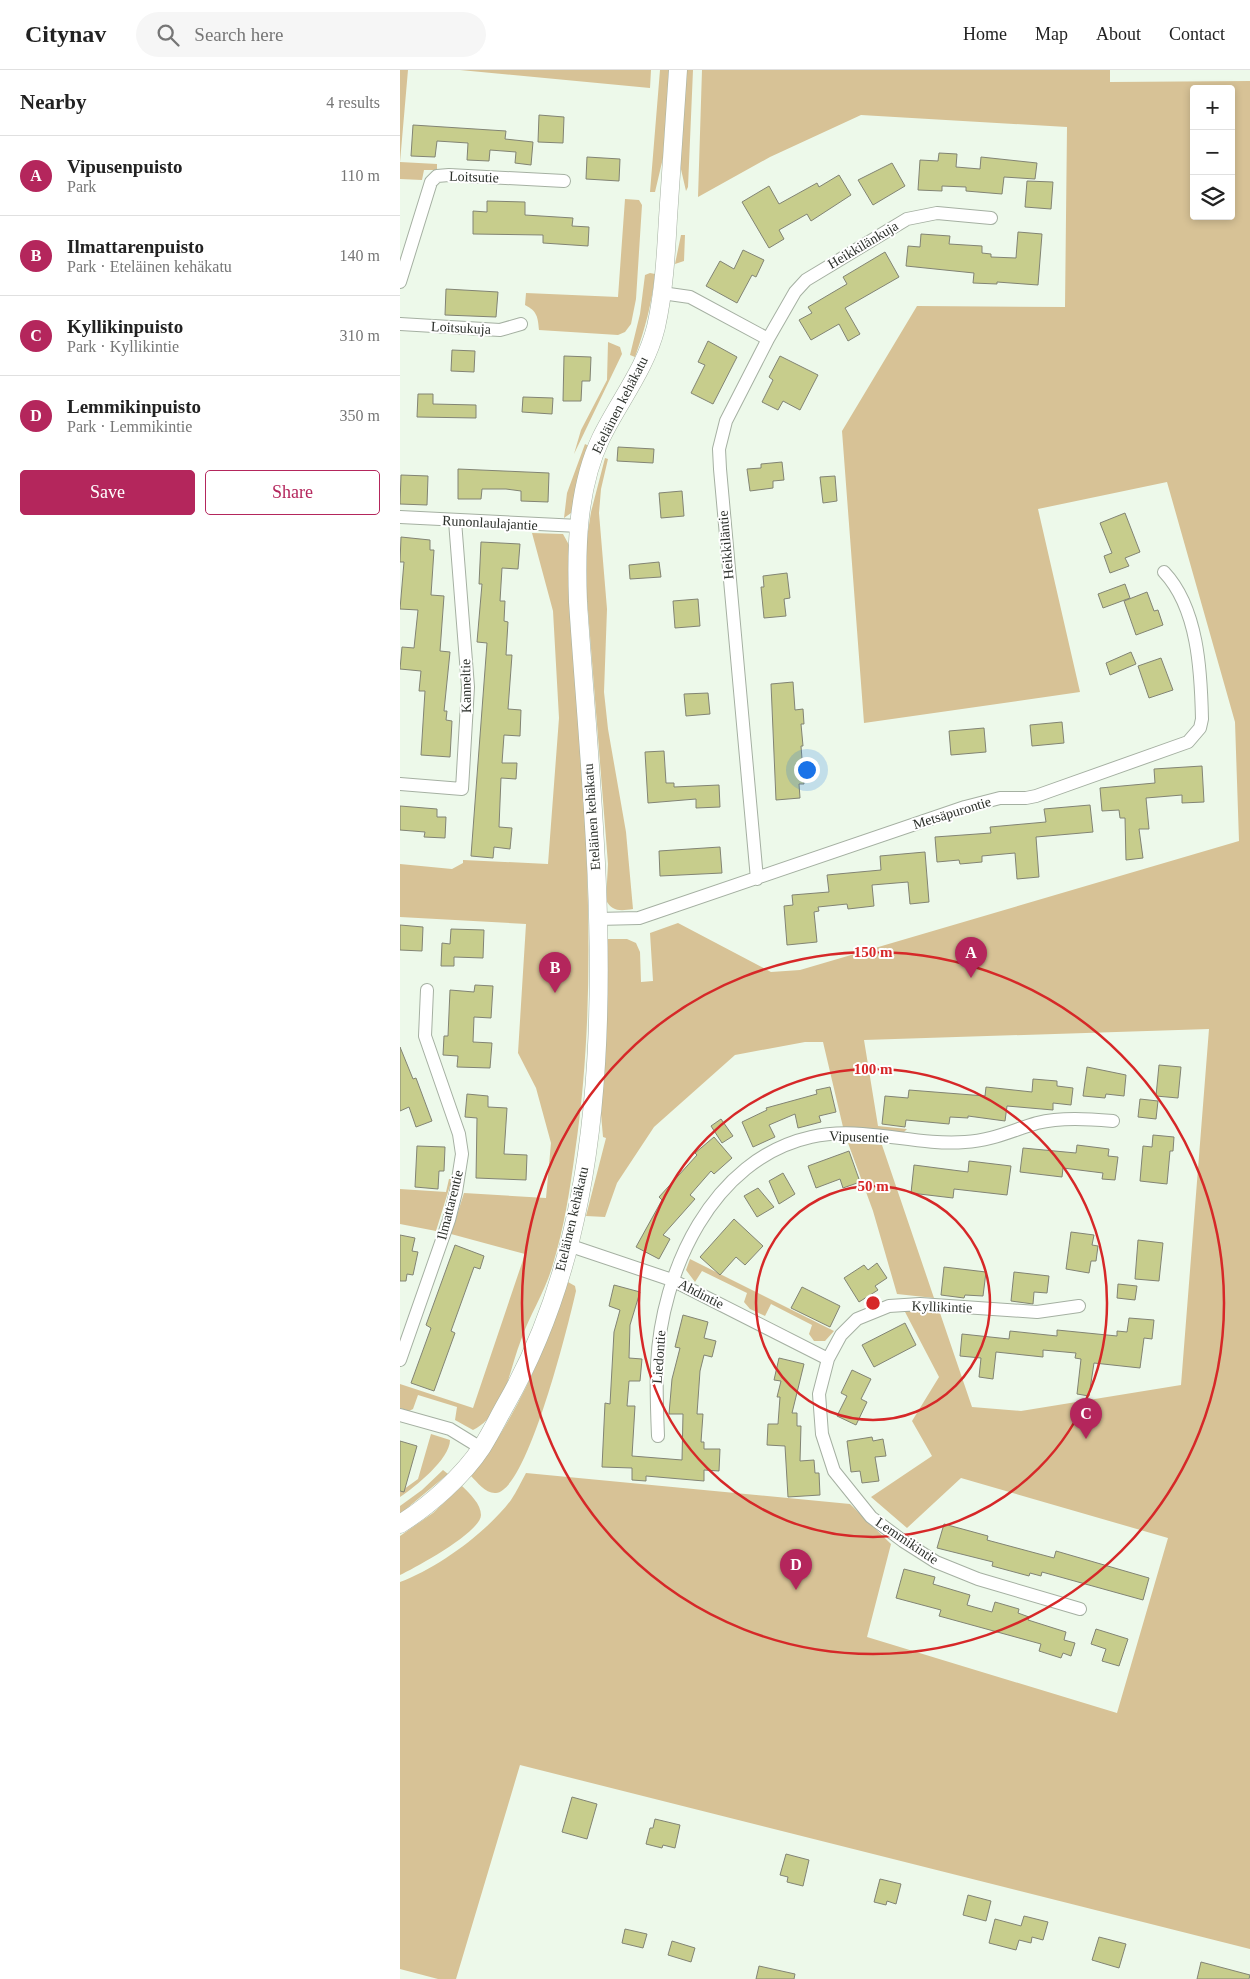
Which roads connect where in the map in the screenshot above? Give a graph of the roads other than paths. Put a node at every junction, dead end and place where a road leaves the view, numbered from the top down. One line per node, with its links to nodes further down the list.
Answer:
1 (678, 70): 5 (street, Eteläinen kehäkatu)
2 (564, 181): 4 (street, Loitsutie)
3 (991, 218): 8 (street, Heikkilänkuja)
4 (400, 282)
5 (662, 293): 8 (street); 11 (street, Eteläinen kehäkatu)
6 (400, 324): 7 (street, Loitsukuja)
7 (521, 324)
8 (768, 339): 14 (street, Heikkiläntie)
9 (400, 517): 10 (street, Runonlaulajantie)
10 (454, 520): 11 (street, Runonlaulajantie); 13 (street, Kanneltie)
11 (579, 526): 15 (street, Eteläinen kehäkatu)
12 (1164, 572): 14 (street, Metsäpurontie)
13 (400, 784)
14 (757, 879): 15 (street, Metsäpurontie)
15 (597, 919): 18 (street, Eteläinen kehäkatu)
16 (427, 990): 22 (street, Ilmattarentie)
17 (1112, 1121): 19 (street, Vipusentie)
18 (568, 1245): 19 (street, Ahdintie); 25 (street, Eteläinen kehäkatu)
19 (672, 1280): 21 (street, Ahdintie); 24 (street, Liedontie)
20 (1079, 1306): 21 (street, Kyllikintie)
21 (828, 1358): 27 (street, Lemmikintie)
22 (400, 1360)
23 (400, 1415): 25 (street)
24 (658, 1436)
25 (481, 1448): 26 (street, Eteläinen kehäkatu)
26 (400, 1524)
27 (1080, 1608)

